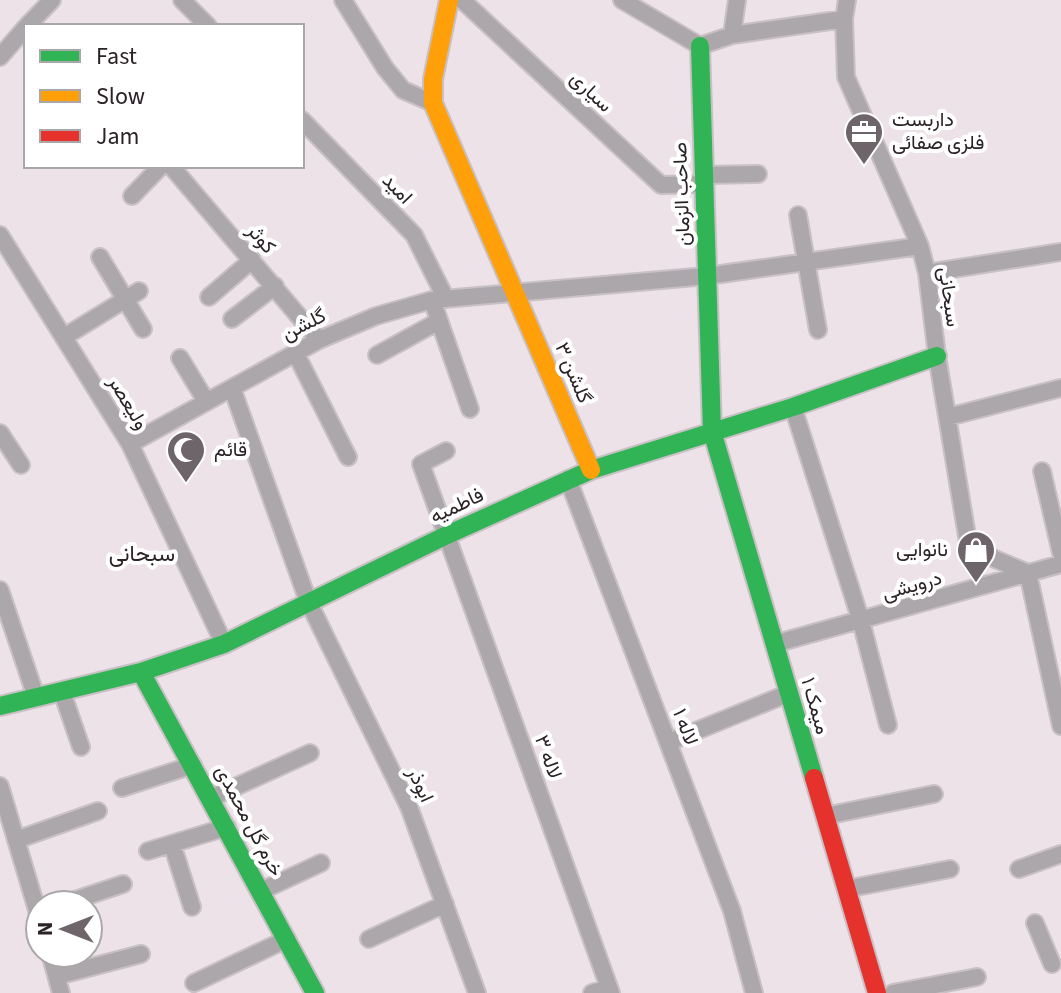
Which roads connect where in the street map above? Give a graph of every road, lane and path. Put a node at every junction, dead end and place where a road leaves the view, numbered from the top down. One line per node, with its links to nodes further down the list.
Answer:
1 (52, 0): 10 (street)
2 (182, 0): 11 (street)
3 (343, 0): 16 (street)
4 (449, 0): 16 (street)
5 (462, 0): 21 (street, سیاری)
6 (622, 0): 14 (street)
7 (737, 0): 13 (street)
8 (847, 0): 9 (street, سبحانی)
9 (844, 19): 13 (street); 25 (street, سبحانی)
10 (33, 24)
11 (206, 24)
12 (24, 33): 15 (street)
13 (732, 35): 14 (street)
14 (700, 46): 21 (street, صاحب الزمان)
15 (0, 57)
16 (433, 103): 33 (street)
17 (304, 122): 36 (street, امید)
18 (159, 168): 22 (street)
19 (173, 168): 28 (street, کوثر)
20 (758, 174): 21 (street, سیاری)
21 (704, 179): 31 (street, صاحب الزمان)
22 (132, 196)
23 (798, 215): 29 (street)
24 (0, 235): 41 (street, ولیعصر)
25 (920, 246): 29 (street, گلشن); 30 (street, سبحانی)
26 (1061, 252): 30 (street)
27 (100, 257): 34 (street)
28 (252, 260): 32 (street, کوثر); 35 (street)
29 (806, 262): 31 (street, گلشن); 40 (street)
30 (927, 273): 45 (street, سبحانی)
31 (707, 276): 33 (street, گلشن); 53 (street, صاحب الزمان)
32 (275, 286): 37 (street); 42 (street, کوثر)
33 (515, 293): 36 (street, گلشن); 59 (street, گلشن ۳)
34 (132, 296): 39 (street); 41 (street)
35 (209, 297)
36 (439, 300): 38 (street, امید); 42 (street, گلشن)
37 (232, 319)
38 (439, 321): 44 (street); 51 (street, امید)
39 (143, 329)
40 (818, 330)
41 (64, 337): 55 (street, ولیعصر)
42 (319, 340): 43 (street, گلشن)
43 (296, 354): 47 (street, گلشن); 57 (street)
44 (377, 355)
45 (937, 356): 50 (street, فاطمیه); 52 (street, سبحانی)
46 (180, 358): 49 (street)
47 (232, 388): 49 (street, گلشن); 67 (street, ابوذر)
48 (1061, 388): 52 (street)
49 (206, 401): 55 (street, گلشن)
50 (793, 407): 53 (street, فاطمیه); 68 (street)
51 (470, 409)
52 (948, 417): 65 (street, سبحانی)
53 (712, 431): 59 (street, فاطمیه); 70 (street, میمک ۱)
54 (0, 433): 58 (street)
55 (130, 444): 69 (street, ولیعصر)
56 (446, 451): 62 (street, لاله ۳)
57 (348, 457)
58 (21, 465)
59 (591, 470): 61 (street, فاطمیه)
60 (1042, 471): 63 (street)
61 (568, 479): 62 (street, فاطمیه); 78 (street, لاله ۱)
62 (447, 535): 67 (street, فاطمیه); 113 (street, لاله ۳)
63 (1061, 553)
64 (1061, 564): 65 (street, درویشی)
65 (1028, 573): 68 (street, درویشی); 77 (street)
66 (0, 590): 74 (street)
67 (308, 601): 69 (street, فاطمیه); 101 (street, ابوذر)
68 (861, 621): 70 (street, درویشی); 76 (street)
69 (224, 644): 71 (street, فاطمیه)
70 (774, 644): 87 (street, میمک ۱)
71 (141, 672): 72 (street, فاطمیه); 81 (street, خرم گل محمدی)
72 (62, 692): 74 (street, فاطمیه); 79 (street)
73 (782, 696): 78 (street)
74 (36, 697): 75 (street, فاطمیه)
75 (0, 706)
76 (888, 725)
77 (1061, 726)
78 (669, 742): 117 (street, لاله ۱)
79 (81, 747)
80 (310, 753): 85 (street)
81 (193, 765): 83 (street); 85 (street, خرم گل محمدی)
82 (0, 786): 89 (street)
83 (122, 788)
84 (934, 794): 87 (street)
85 (211, 798): 88 (street, خرم گل محمدی)
86 (98, 811): 89 (street)
87 (825, 816): 98 (street, میمک ۱)
88 (227, 827): 90 (street); 100 (street, خرم گل محمدی)
89 (16, 840): 97 (street)
90 (172, 844): 91 (street); 102 (street)
91 (148, 851)
92 (1061, 854): 95 (street)
93 (321, 863): 100 (street)
94 (950, 869): 98 (street)
95 (1019, 869)
96 (123, 884): 99 (street)
97 (31, 889)
98 (846, 889): 118 (street, میمک ۱)
99 (104, 890)
100 (261, 891): 105 (street, خرم گل محمدی)
101 (445, 904): 106 (street); 115 (street, ابوذر)
102 (192, 907)
103 (1035, 923): 107 (street)
104 (1061, 936): 107 (street)
105 (287, 939): 111 (street); 114 (street, خرم گل محمدی)
106 (369, 939)
107 (1044, 944): 109 (street)
108 (141, 954): 112 (street)
109 (1052, 964)
110 (977, 977): 119 (street)
111 (194, 983)
112 (59, 985)
113 (610, 990): 116 (street)
114 (315, 993)
115 (477, 993)
116 (592, 993)
117 (754, 993)
118 (877, 993)
119 (893, 993)

